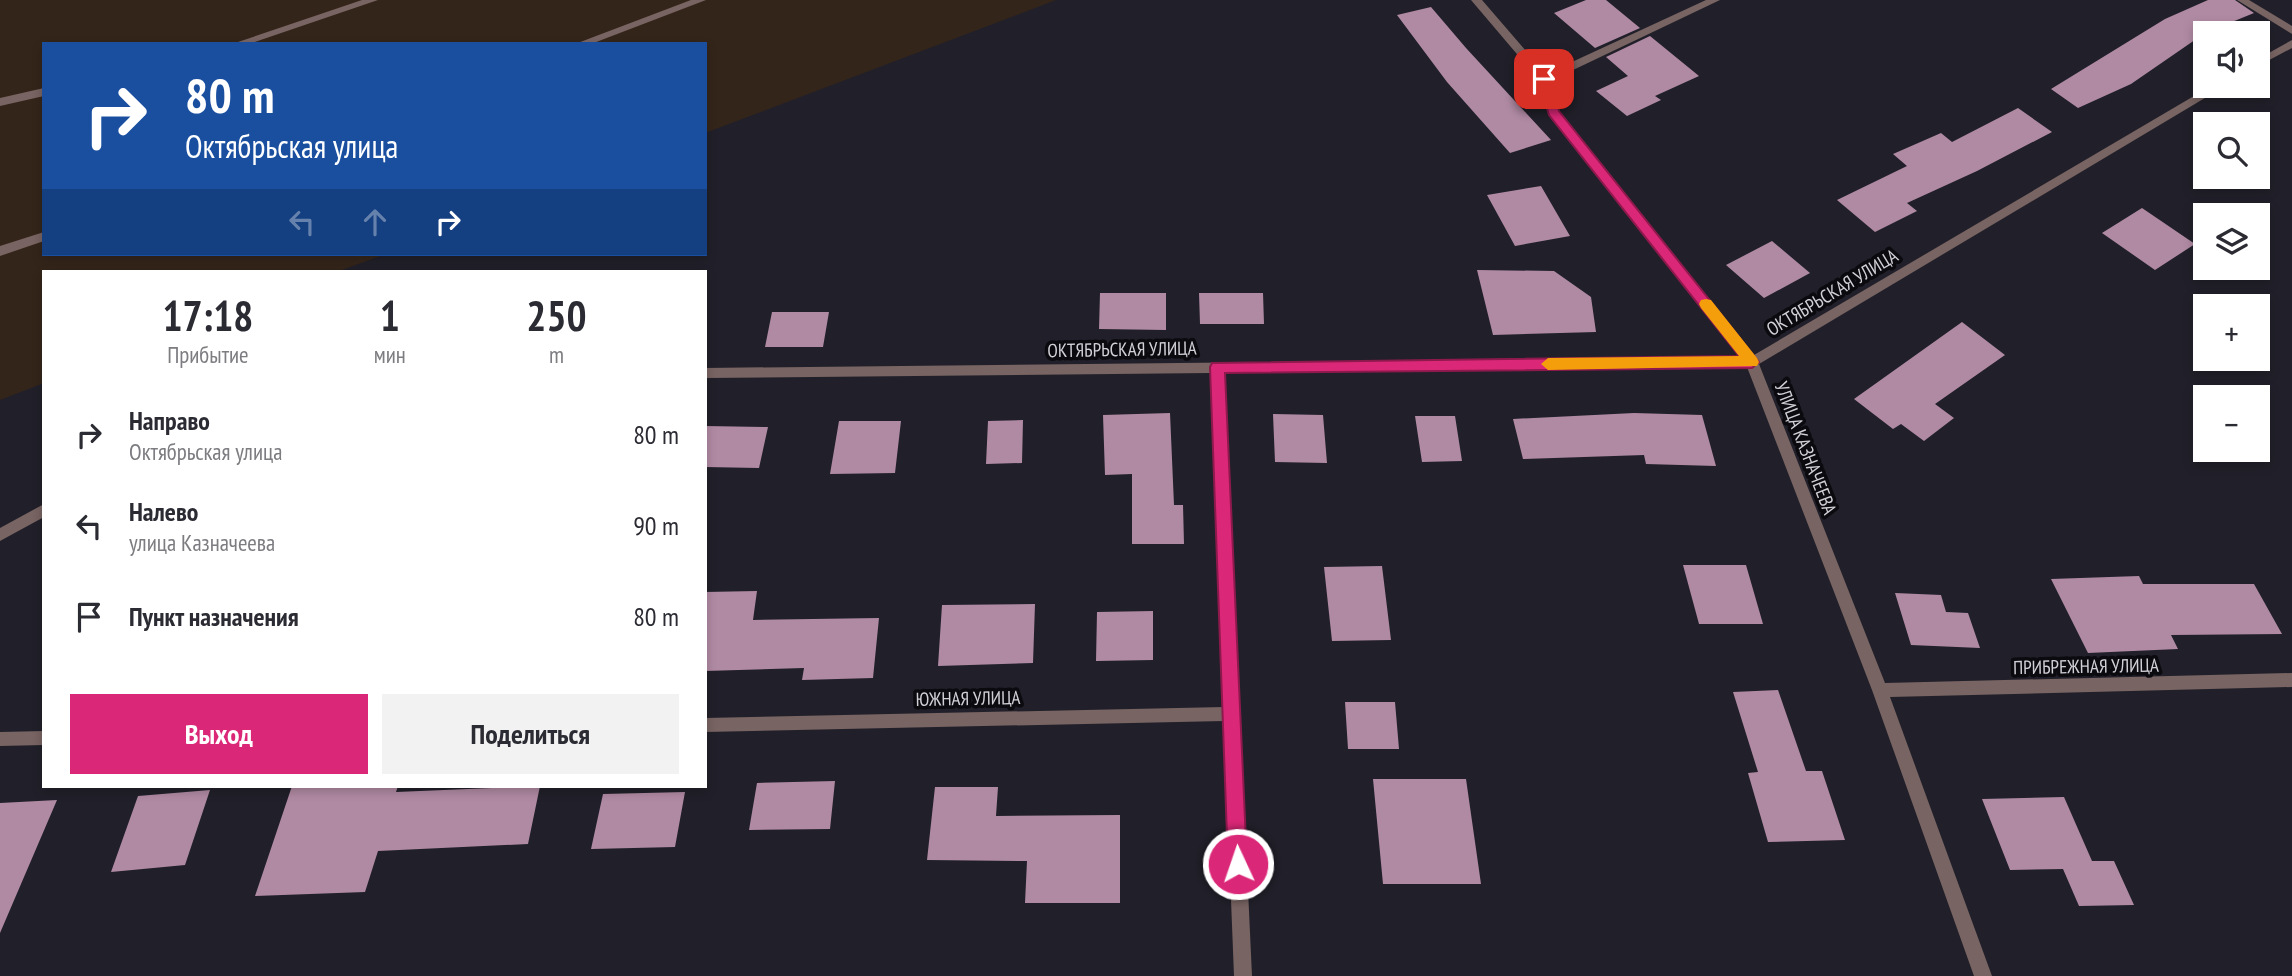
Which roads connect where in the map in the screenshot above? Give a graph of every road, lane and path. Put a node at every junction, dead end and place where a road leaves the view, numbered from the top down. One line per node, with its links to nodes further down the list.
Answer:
1 (373, 0): 7 (street)
2 (701, 0): 8 (street)
3 (1476, 0): 11 (street, УЛИЦА КАЗНАЧЕЕВА)
4 (1716, 0): 11 (street)
5 (2242, 0): 6 (street)
6 (2292, 31)
7 (243, 42)
8 (586, 42)
9 (2292, 43): 10 (street)
10 (2270, 56)
11 (1544, 79): 17 (street, УЛИЦА КАЗНАЧЕЕВА)
12 (42, 92): 14 (street)
13 (2199, 98): 17 (street, ОКТЯБРЬСКАЯ УЛИЦА)
14 (0, 102)
15 (42, 237): 16 (street)
16 (0, 251)
17 (1752, 362): 18 (street, ОКТЯБРЬСКАЯ УЛИЦА); 23 (street, УЛИЦА КАЗНАЧЕЕВА)
18 (1217, 367): 19 (street, ОКТЯБРЬСКАЯ УЛИЦА); 24 (street)
19 (707, 373)
20 (42, 511): 21 (street)
21 (2, 533)
22 (2292, 680): 23 (street, ПРИБРЕЖНАЯ УЛИЦА)
23 (1880, 690): 29 (street, УЛИЦА КАЗНАЧЕЕВА)
24 (1231, 714): 25 (street, ЮЖНАЯ УЛИЦА); 28 (street)
25 (707, 725)
26 (42, 738): 27 (street)
27 (0, 739)
28 (1243, 976)
29 (1983, 976)

